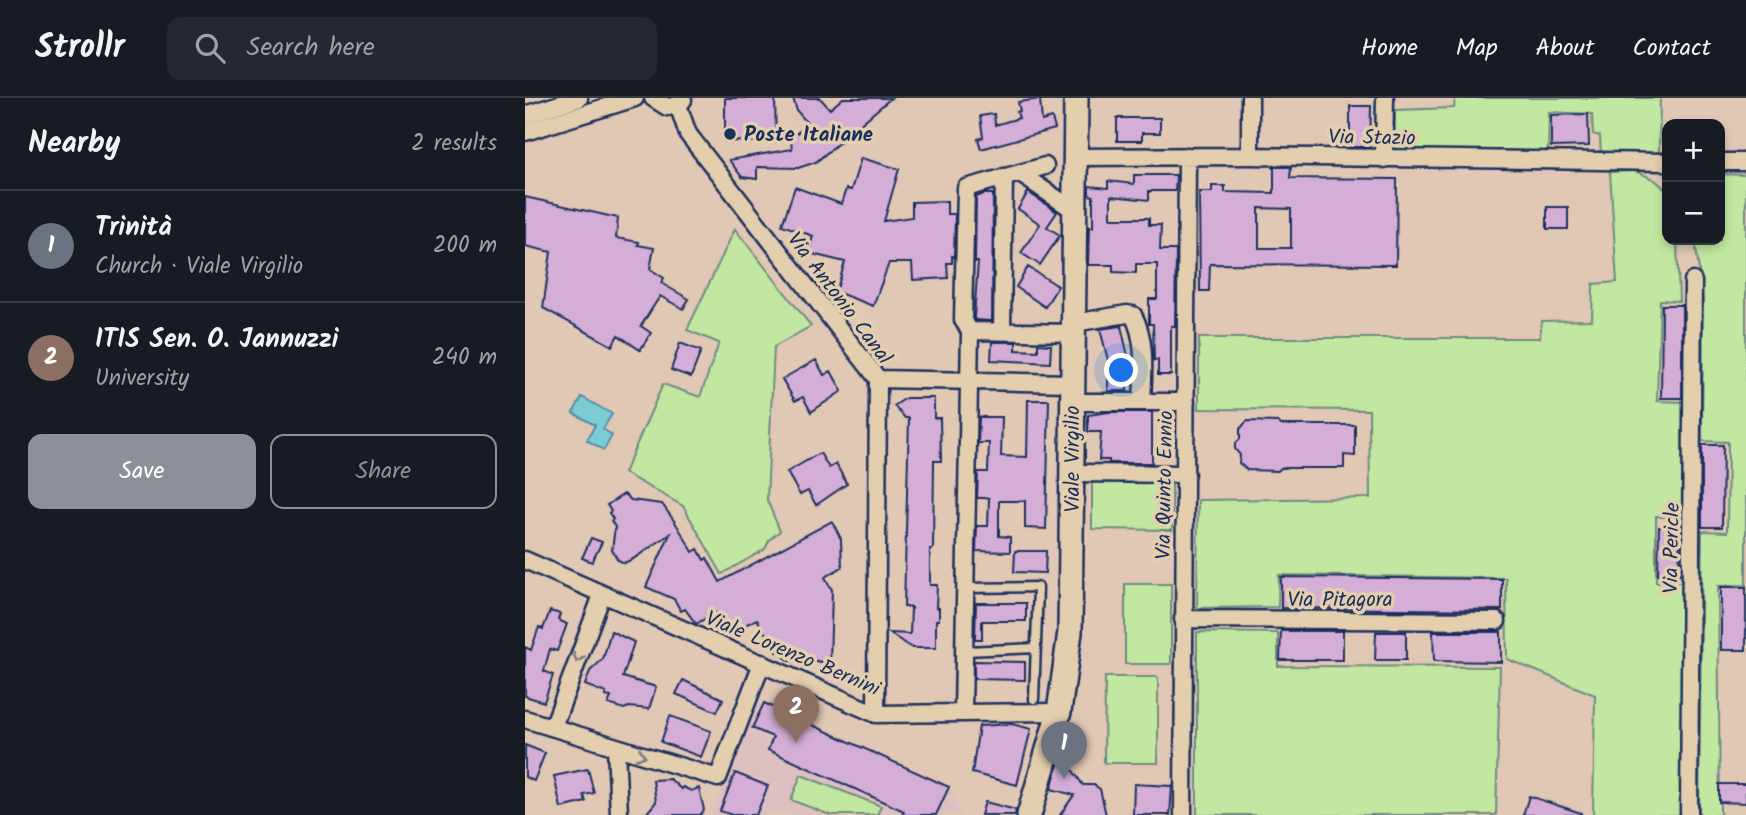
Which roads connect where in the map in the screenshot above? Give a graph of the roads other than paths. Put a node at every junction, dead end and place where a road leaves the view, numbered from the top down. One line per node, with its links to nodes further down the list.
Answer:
1 (579, 98): 8 (street)
2 (635, 98): 9 (street)
3 (653, 98): 7 (street)
4 (1076, 98): 12 (street, Viale Virgilio)
5 (1250, 98): 11 (street)
6 (1385, 98): 13 (street)
7 (681, 101): 24 (street, Via Antonio Canal)
8 (525, 115)
9 (525, 132)
10 (1187, 156): 11 (street, Via Stazio); 12 (street, Via Stazio); 28 (street, Via Quinto Ennio)
11 (1249, 156): 13 (street, Via Stazio)
12 (1076, 157): 19 (street, Viale Virgilio)
13 (1384, 159): 14 (street, Via Stazio)
14 (1662, 162)
15 (1725, 162): 16 (street)
16 (1746, 162)
17 (1045, 166): 18 (street)
18 (1012, 175): 19 (street); 22 (street); 23 (street)
19 (1075, 211): 21 (street, Viale Virgilio)
20 (1693, 281): 49 (street, Via Pericle)
21 (1074, 328): 23 (street); 26 (street, Viale Virgilio); 27 (street)
22 (970, 331): 23 (street); 25 (street)
23 (1002, 331)
24 (878, 379): 25 (street); 42 (street, Via Antonio Canal)
25 (969, 381): 26 (street); 32 (street)
26 (1072, 392): 27 (street); 29 (street, Viale Virgilio)
27 (1142, 402): 28 (street)
28 (1186, 402): 30 (street, Via Quinto Ennio)
29 (1073, 473): 30 (street); 41 (street, Viale Virgilio)
30 (1186, 474): 34 (street, Via Quinto Ennio)
31 (525, 560): 33 (street, Viale Lorenzo Bernini)
32 (966, 588): 36 (lane); 37 (street)
33 (602, 595): 38 (street, Viale Lorenzo Bernini); 44 (street, one-way to 44)
34 (1183, 619): 35 (street, Via Pitagora); 48 (street, Via Quinto Ennio)
35 (1497, 621)
36 (1036, 648): 37 (lane); 39 (lane)
37 (964, 650): 40 (street)
38 (762, 663): 42 (street, Viale Lorenzo Bernini); 45 (street, one-way to 38)
39 (1034, 699)
40 (963, 712): 41 (street, Viale Lorenzo Bernini); 42 (street, Viale Lorenzo Bernini)
41 (1059, 712): 47 (street, Viale Virgilio)
42 (876, 714)
43 (525, 719): 44 (street)
44 (553, 727): 45 (street)
45 (616, 747): 46 (street)
46 (619, 815)
47 (1029, 815)
48 (1183, 815)
49 (1689, 815)

